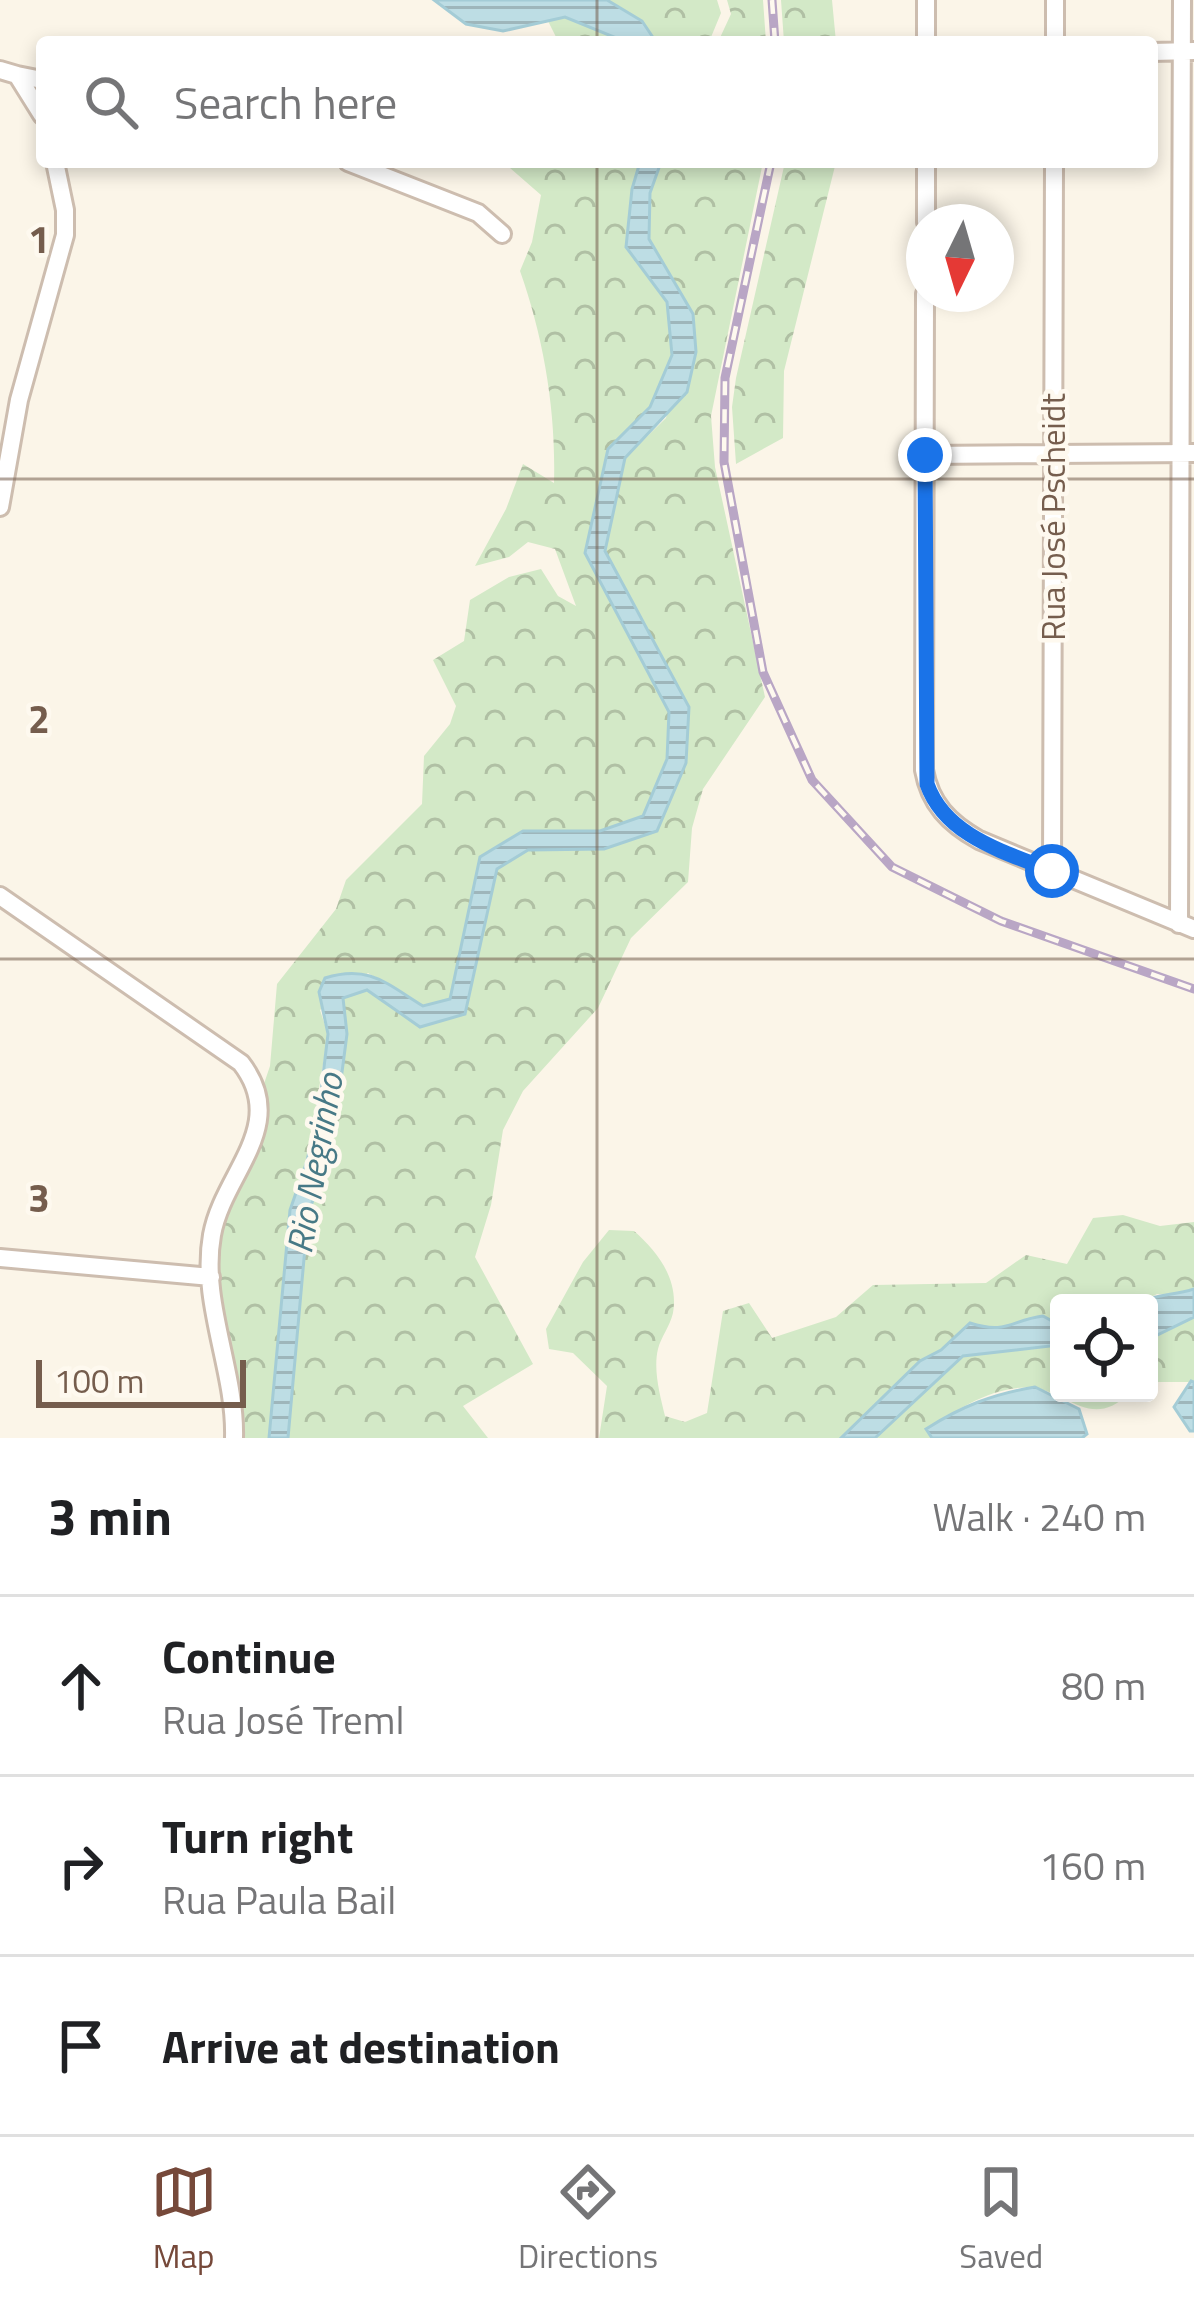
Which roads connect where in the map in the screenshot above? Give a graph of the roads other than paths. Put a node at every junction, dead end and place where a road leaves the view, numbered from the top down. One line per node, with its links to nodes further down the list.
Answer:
1 (926, 0): 4 (street)
2 (1055, 0): 5 (street)
3 (1182, 0): 6 (street)
4 (926, 36)
5 (1054, 36)
6 (1188, 51): 7 (street); 17 (street)
7 (1158, 52)
8 (9, 72): 9 (street)
9 (36, 107)
10 (56, 168): 20 (street)
11 (363, 168): 15 (street)
12 (926, 168): 14 (street)
13 (1054, 168): 18 (street, Rua José Pscheidt)
14 (926, 204)
15 (502, 234)
16 (926, 312): 19 (street)
17 (1187, 453): 18 (street); 23 (street)
18 (1053, 454): 19 (street); 21 (street, Rua José Pscheidt)
19 (925, 455): 21 (street)
20 (0, 507)
21 (1052, 871): 23 (street)
22 (0, 896): 25 (street)
23 (1187, 926)
24 (0, 1258): 25 (street)
25 (211, 1276): 26 (street)
26 (235, 1438)

